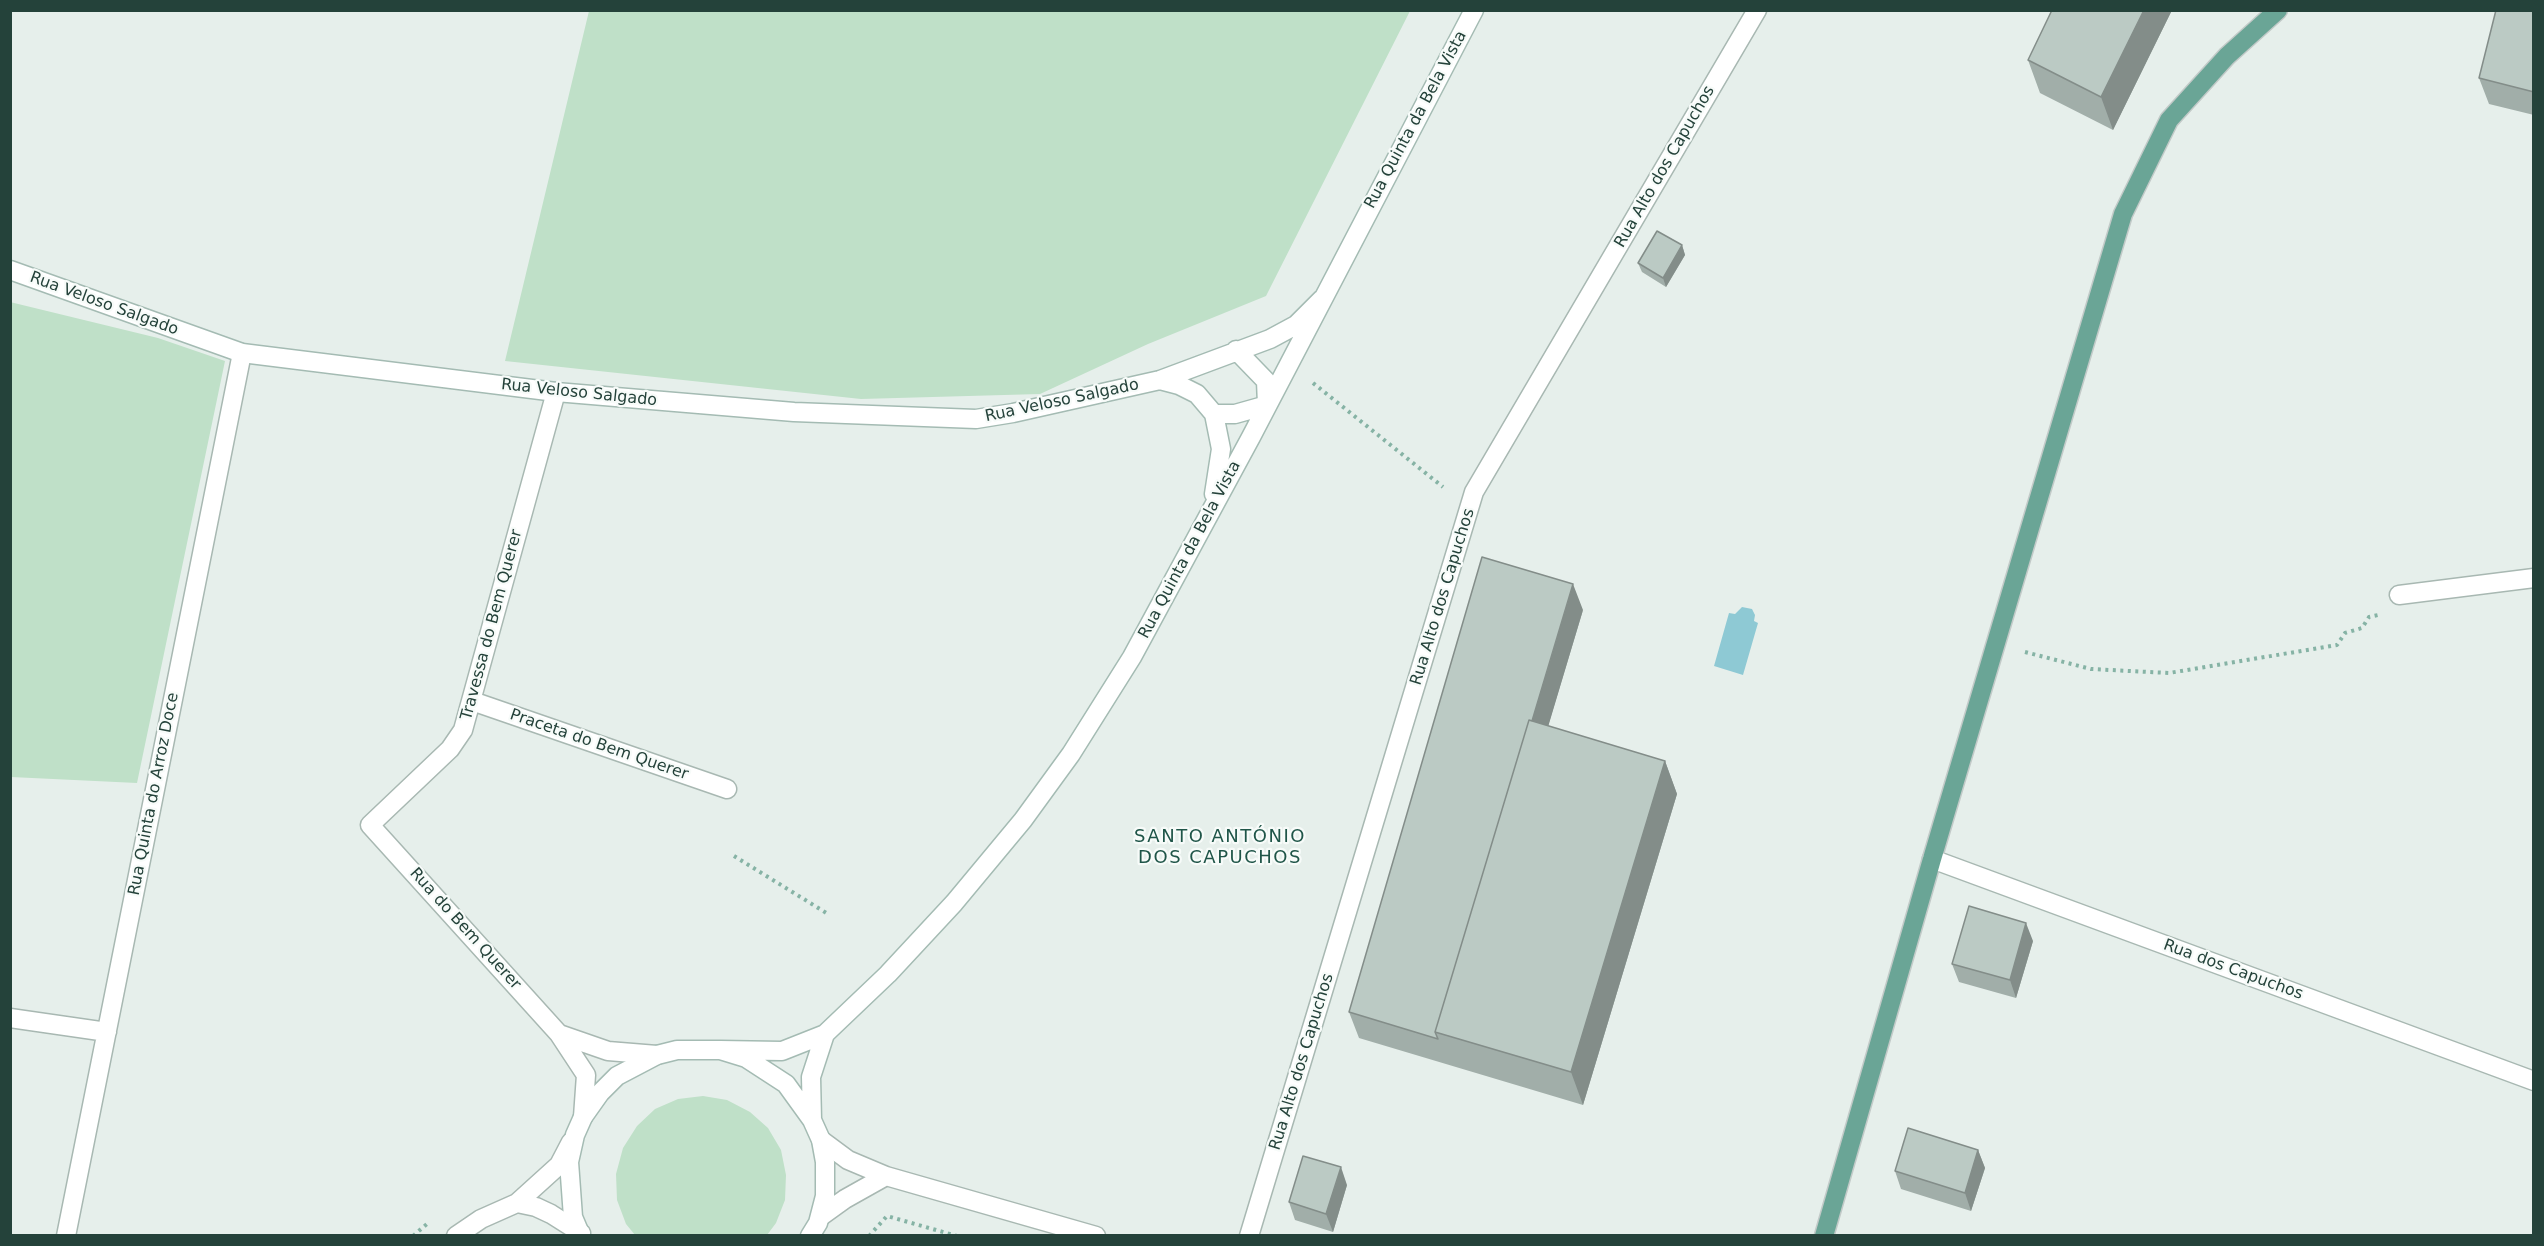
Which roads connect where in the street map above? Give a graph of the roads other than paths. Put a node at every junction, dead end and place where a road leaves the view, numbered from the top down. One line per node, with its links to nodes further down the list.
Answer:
1 (1474, 10): 5 (street, Rua Quinta da Bela Vista)
2 (1757, 10): 39 (street, Rua Alto dos Capuchos)
3 (2278, 10): 18 (main road)
4 (10, 270): 7 (street, Rua Veloso Salgado)
5 (1322, 299): 6 (street, Rua Veloso Salgado); 10 (street, Rua Quinta da Bela Vista)
6 (1236, 350): 8 (street, Rua Veloso Salgado); 10 (street)
7 (242, 353): 9 (street, Rua Veloso Salgado); 20 (street, Rua Quinta do Arroz Doce)
8 (1160, 380): 9 (street, Rua Veloso Salgado); 11 (street, Rua Veloso Salgado)
9 (556, 392): 15 (street, Travessa do Bem Querer)
10 (1268, 405): 11 (street); 12 (street, Rua Quinta da Bela Vista)
11 (1214, 414): 12 (street)
12 (1212, 507): 22 (street, Rua Quinta da Bela Vista)
13 (2534, 578): 14 (street)
14 (2399, 595)
15 (472, 701): 16 (street, Praceta do Bem Querer); 17 (street, Travessa do Bem Querer)
16 (727, 789)
17 (370, 825): 21 (street, Rua do Bem Querer)
18 (1932, 859): 25 (street, Rua dos Capuchos); 40 (main road)
19 (10, 1018): 20 (street)
20 (107, 1032): 35 (street, Rua Quinta do Arroz Doce)
21 (559, 1034): 24 (street, Rua do Bem Querer); 26 (street, Rua do Bem Querer)
22 (825, 1034): 23 (street); 27 (street)
23 (720, 1050): 24 (street); 27 (street)
24 (657, 1055): 26 (street)
25 (2534, 1081)
26 (583, 1117): 28 (street)
27 (812, 1120): 29 (street)
28 (575, 1135): 31 (street); 34 (street)
29 (820, 1140): 30 (street); 32 (street)
30 (886, 1176): 32 (street); 33 (street)
31 (517, 1203): 34 (street); 36 (street)
32 (820, 1217): 37 (street)
33 (1056, 1230): 38 (street)
34 (581, 1234)
35 (66, 1236)
36 (456, 1236)
37 (810, 1236)
38 (1096, 1236)
39 (1249, 1236)
40 (1824, 1236)

